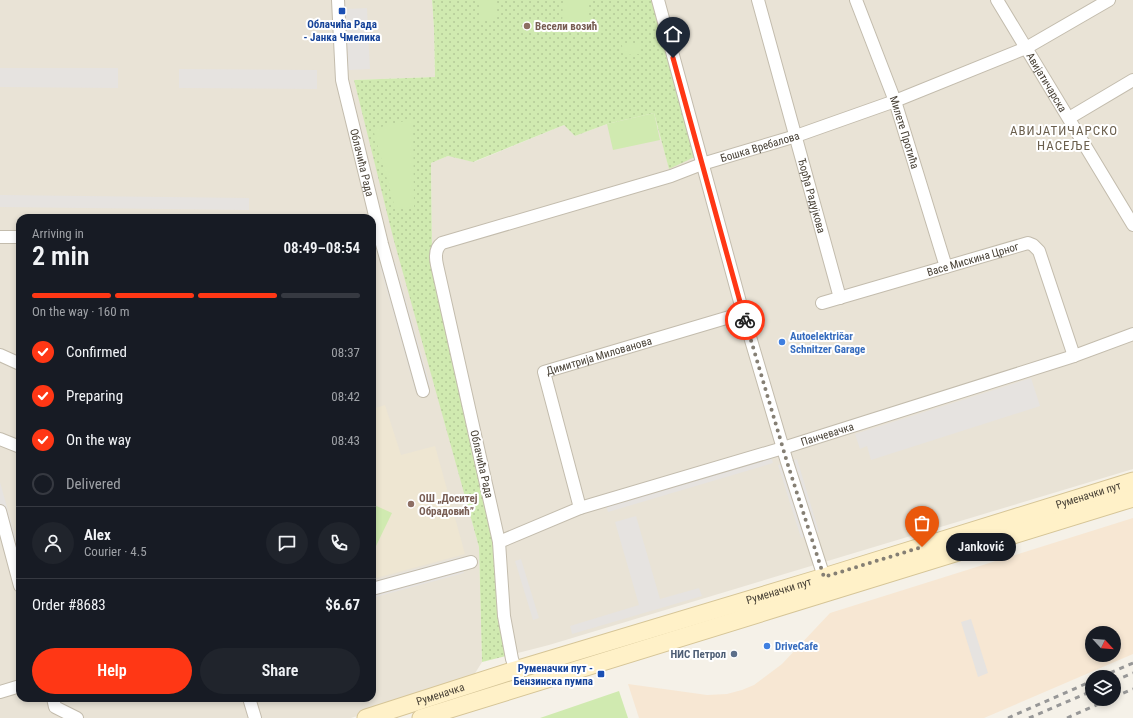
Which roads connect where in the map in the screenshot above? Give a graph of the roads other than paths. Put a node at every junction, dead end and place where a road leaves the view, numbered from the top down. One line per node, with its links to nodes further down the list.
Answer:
1 (338, 0): 13 (street, Облачића Рада)
2 (658, 0): 12 (street)
3 (758, 0): 11 (street, Ђорђа Радујкова)
4 (856, 0): 9 (street, Милете Протића)
5 (997, 0): 7 (street, Авијатичарска)
6 (1109, 0): 7 (street, Бошка Вребалова)
7 (1026, 48): 9 (street, Бошка Вребалова); 10 (street, Авијатичарска)
8 (1133, 80): 10 (street)
9 (895, 101): 11 (street, Бошка Вребалова); 19 (street, Милете Протића)
10 (1069, 118): 14 (street, Авијатичарска)
11 (796, 136): 12 (street, Бошка Вребалова); 20 (street, Ђорђа Радујкова)
12 (702, 164): 18 (street, Бошка Вребалова); 22 (street)
13 (371, 214)
14 (1132, 220)
15 (376, 235): 27 (street, Облачића Рада)
16 (0, 237): 17 (street)
17 (16, 237)
18 (442, 243): 35 (street, Облачића Рада)
19 (946, 267): 20 (street, Васе Мискина Црног); 25 (street, Васе Мискина Црног)
20 (840, 298): 21 (street, Васе Мискина Црног)
21 (822, 304)
22 (743, 313): 30 (street); 33 (street, Димитрија Милованова)
23 (1133, 334): 25 (street, Панчевачка)
24 (0, 355): 26 (street)
25 (1074, 356): 30 (street, Панчевачка)
26 (16, 362)
27 (423, 391)
28 (0, 438): 29 (street)
29 (16, 445)
30 (783, 448): 33 (street, Панчевачка); 38 (street)
31 (1133, 481): 38 (main road, Руменачки пут)
32 (1133, 498): 42 (main road, Руменачки пут)
33 (580, 508): 35 (street, Панчевачка)
34 (0, 511): 37 (street)
35 (499, 542): 40 (street, Облачића Рада)
36 (471, 562): 39 (street)
37 (16, 571)
38 (824, 577): 40 (main road, Руменачки пут)
39 (376, 588)
40 (515, 670): 42 (street, Облачића Рада); 48 (main road, Руменачка)
41 (16, 687): 43 (street)
42 (522, 687): 49 (main road, Руменачка)
43 (0, 692)
44 (54, 702): 46 (street)
45 (250, 702): 47 (street)
46 (77, 718)
47 (255, 718)
48 (366, 718)
49 (421, 718)

